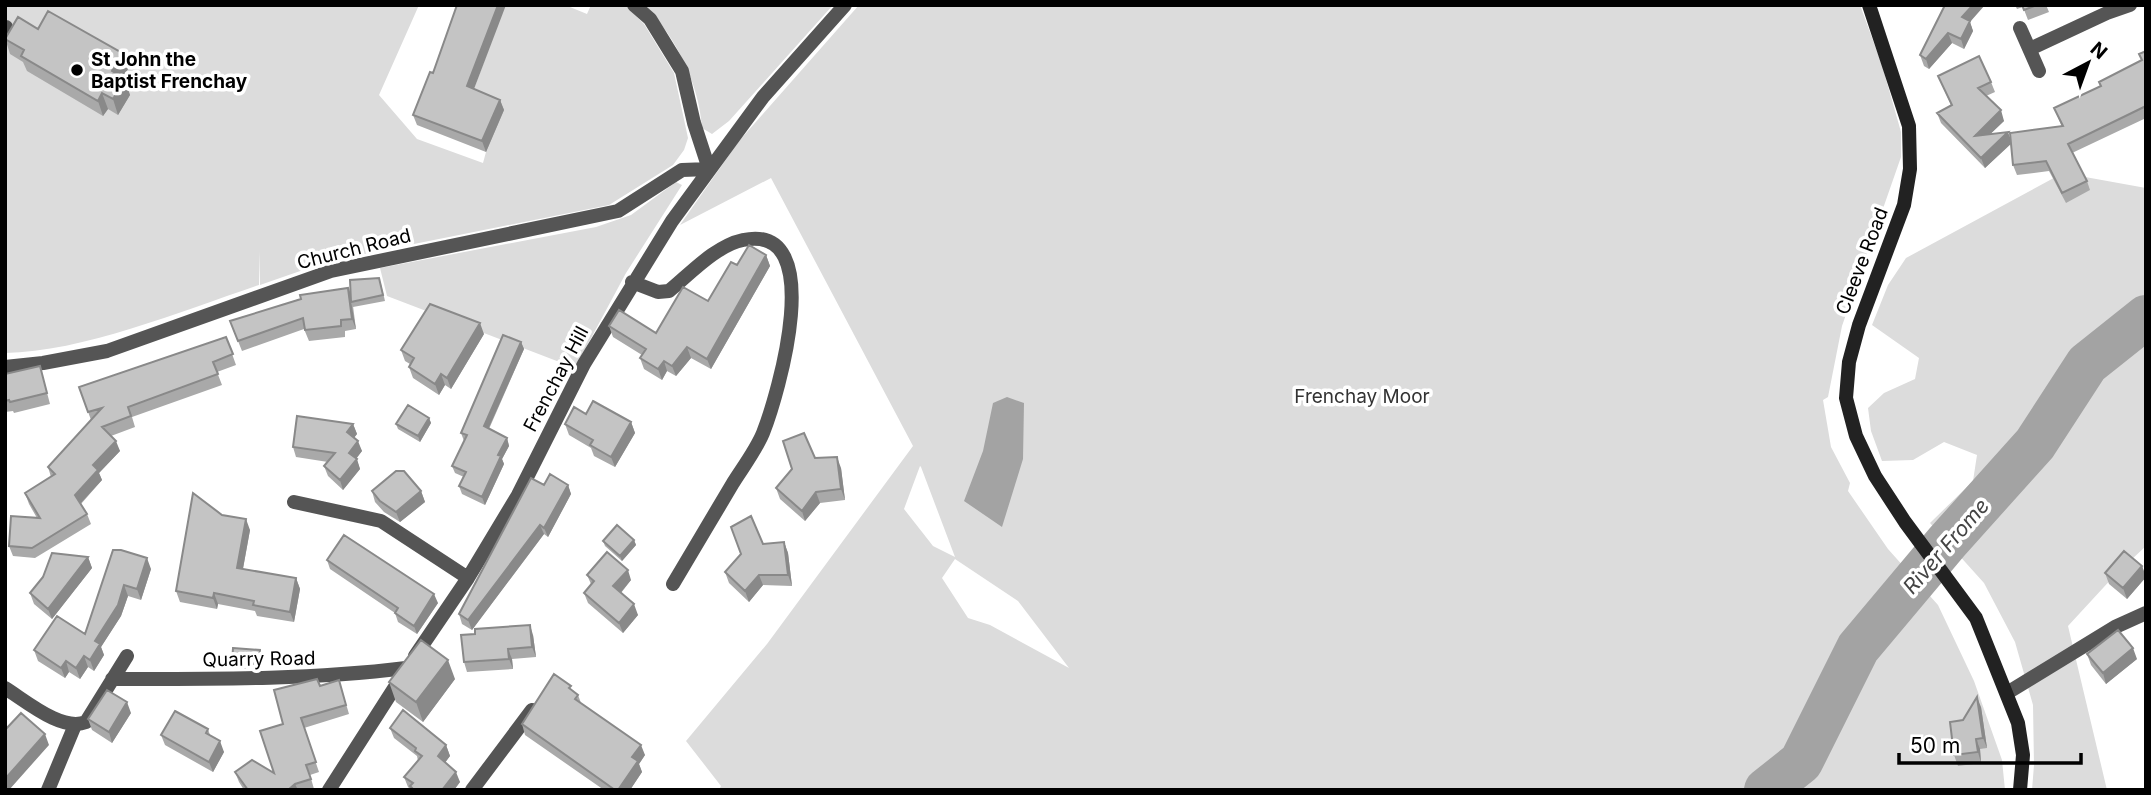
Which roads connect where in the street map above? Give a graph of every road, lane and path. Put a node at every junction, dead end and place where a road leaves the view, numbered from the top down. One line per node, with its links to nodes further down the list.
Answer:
1 (635, 5): 9 (street)
2 (845, 5): 9 (street, Frenchay Hill)
3 (1869, 5): 20 (street, Cleeve Road)
4 (2130, 5): 5 (street)
5 (2105, 9): 7 (street)
6 (2020, 28): 7 (street)
7 (2030, 49): 8 (street)
8 (2039, 71)
9 (709, 169): 10 (street, Frenchay Hill); 11 (street, Church Road)
10 (632, 282): 13 (street, Frenchay Hill); 14 (street)
11 (5, 367)
12 (293, 502): 13 (street)
13 (468, 578): 17 (street, Frenchay Hill)
14 (673, 584)
15 (2146, 613): 20 (street)
16 (127, 656): 18 (street)
17 (406, 668): 18 (street, Quarry Road); 24 (street, Frenchay Hill)
18 (113, 679): 22 (street)
19 (5, 688): 22 (street)
20 (2007, 693): 26 (street, Cleeve Road)
21 (533, 710): 25 (street)
22 (75, 725): 23 (street)
23 (48, 790)
24 (329, 790)
25 (472, 790)
26 (2020, 790)

